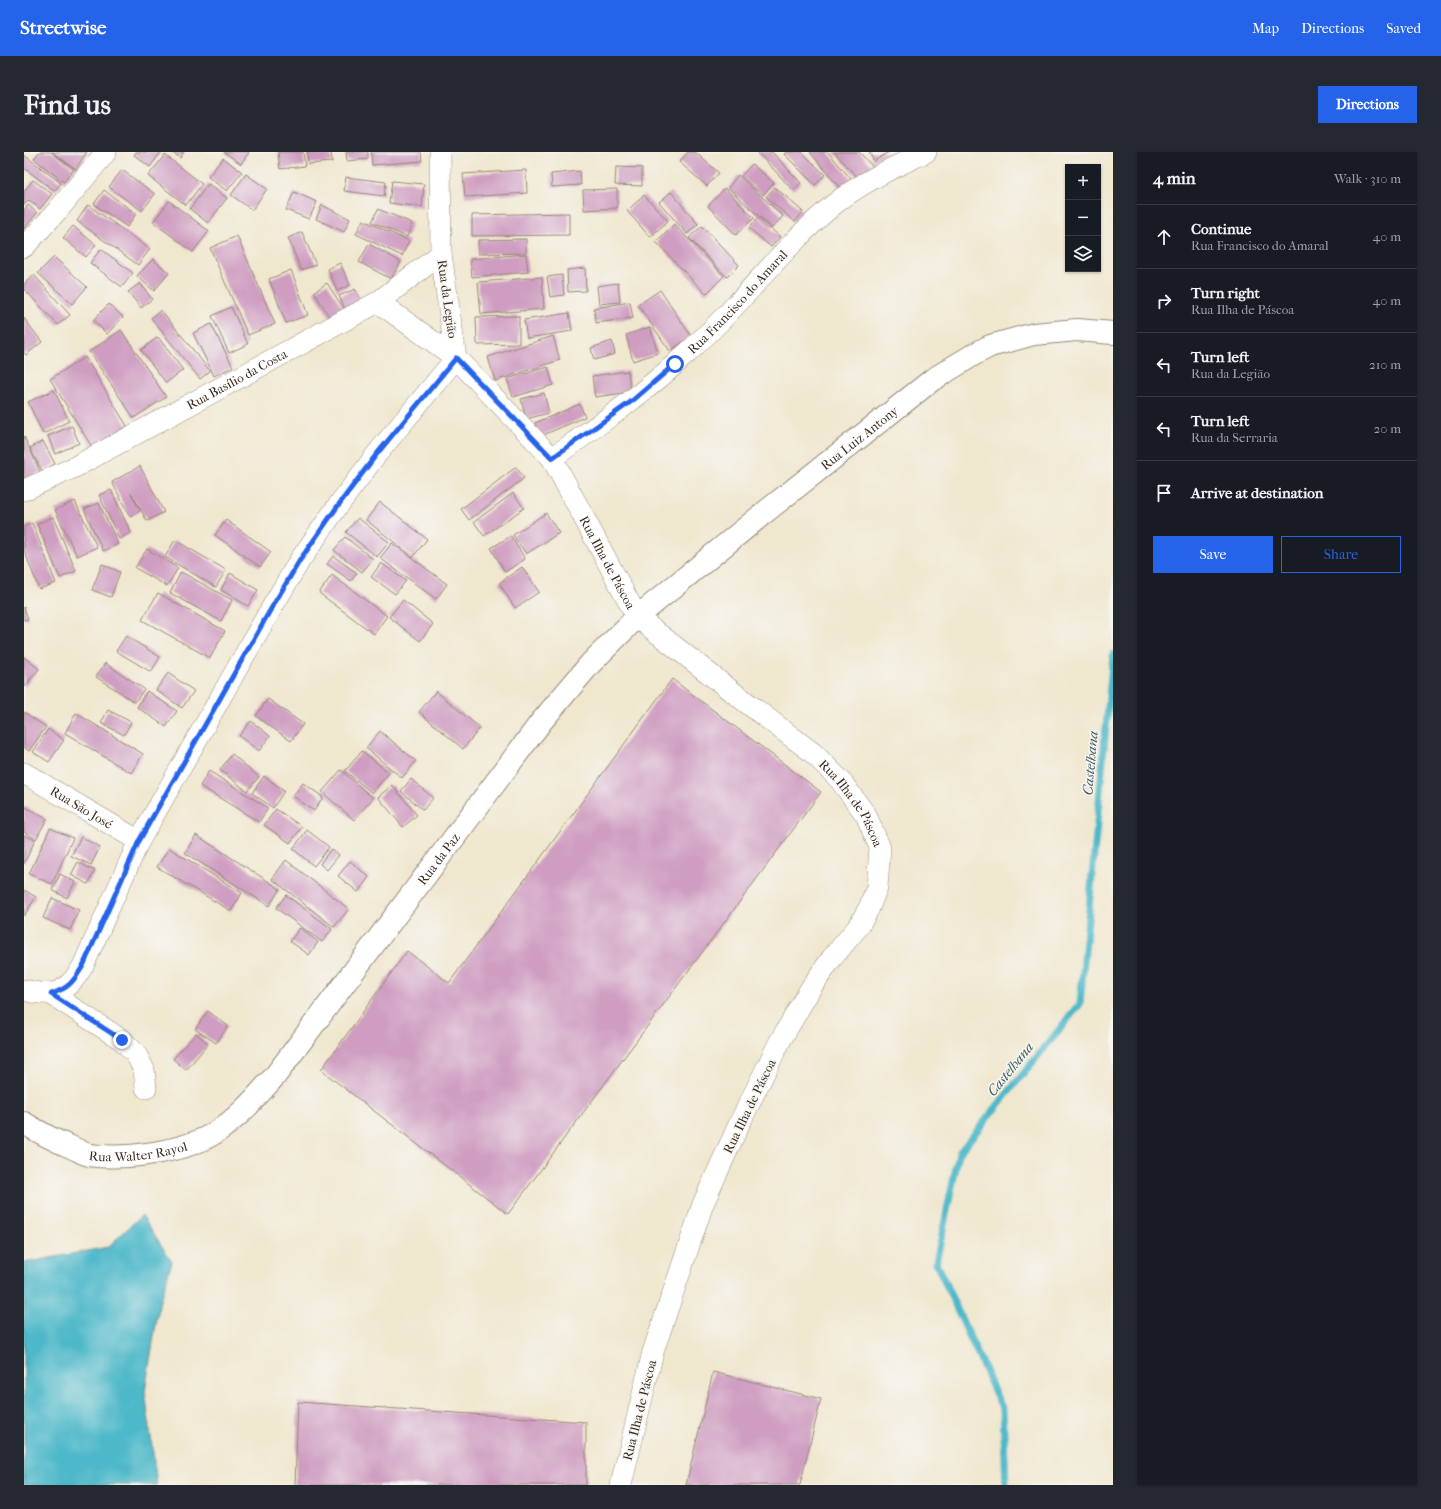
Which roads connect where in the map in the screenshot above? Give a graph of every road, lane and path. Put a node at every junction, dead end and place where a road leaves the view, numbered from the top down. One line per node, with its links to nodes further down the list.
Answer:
1 (106, 152): 4 (street)
2 (440, 152): 5 (street, Rua da Legião)
3 (926, 152): 9 (street, Rua Francisco do Amaral)
4 (24, 247)
5 (441, 254): 6 (street, Rua Basílio da Costa); 8 (street, Rua da Legião)
6 (378, 302): 8 (street, Rua Ilha de Páscoa); 10 (street, Rua Basílio da Costa)
7 (1113, 332): 11 (street, Rua Luiz Antony)
8 (456, 358): 9 (street, Rua Ilha de Páscoa); 13 (street)
9 (552, 458): 11 (street, Rua Ilha de Páscoa)
10 (24, 490)
11 (637, 617): 17 (street, Rua da Paz); 19 (street, Rua Ilha de Páscoa)
12 (24, 773): 13 (street, Rua São José)
13 (139, 841): 15 (street)
14 (24, 990): 15 (street)
15 (51, 994): 16 (street)
16 (146, 1088)
17 (247, 1106): 18 (street, Rua Walter Rayol)
18 (24, 1124)
19 (621, 1485)

